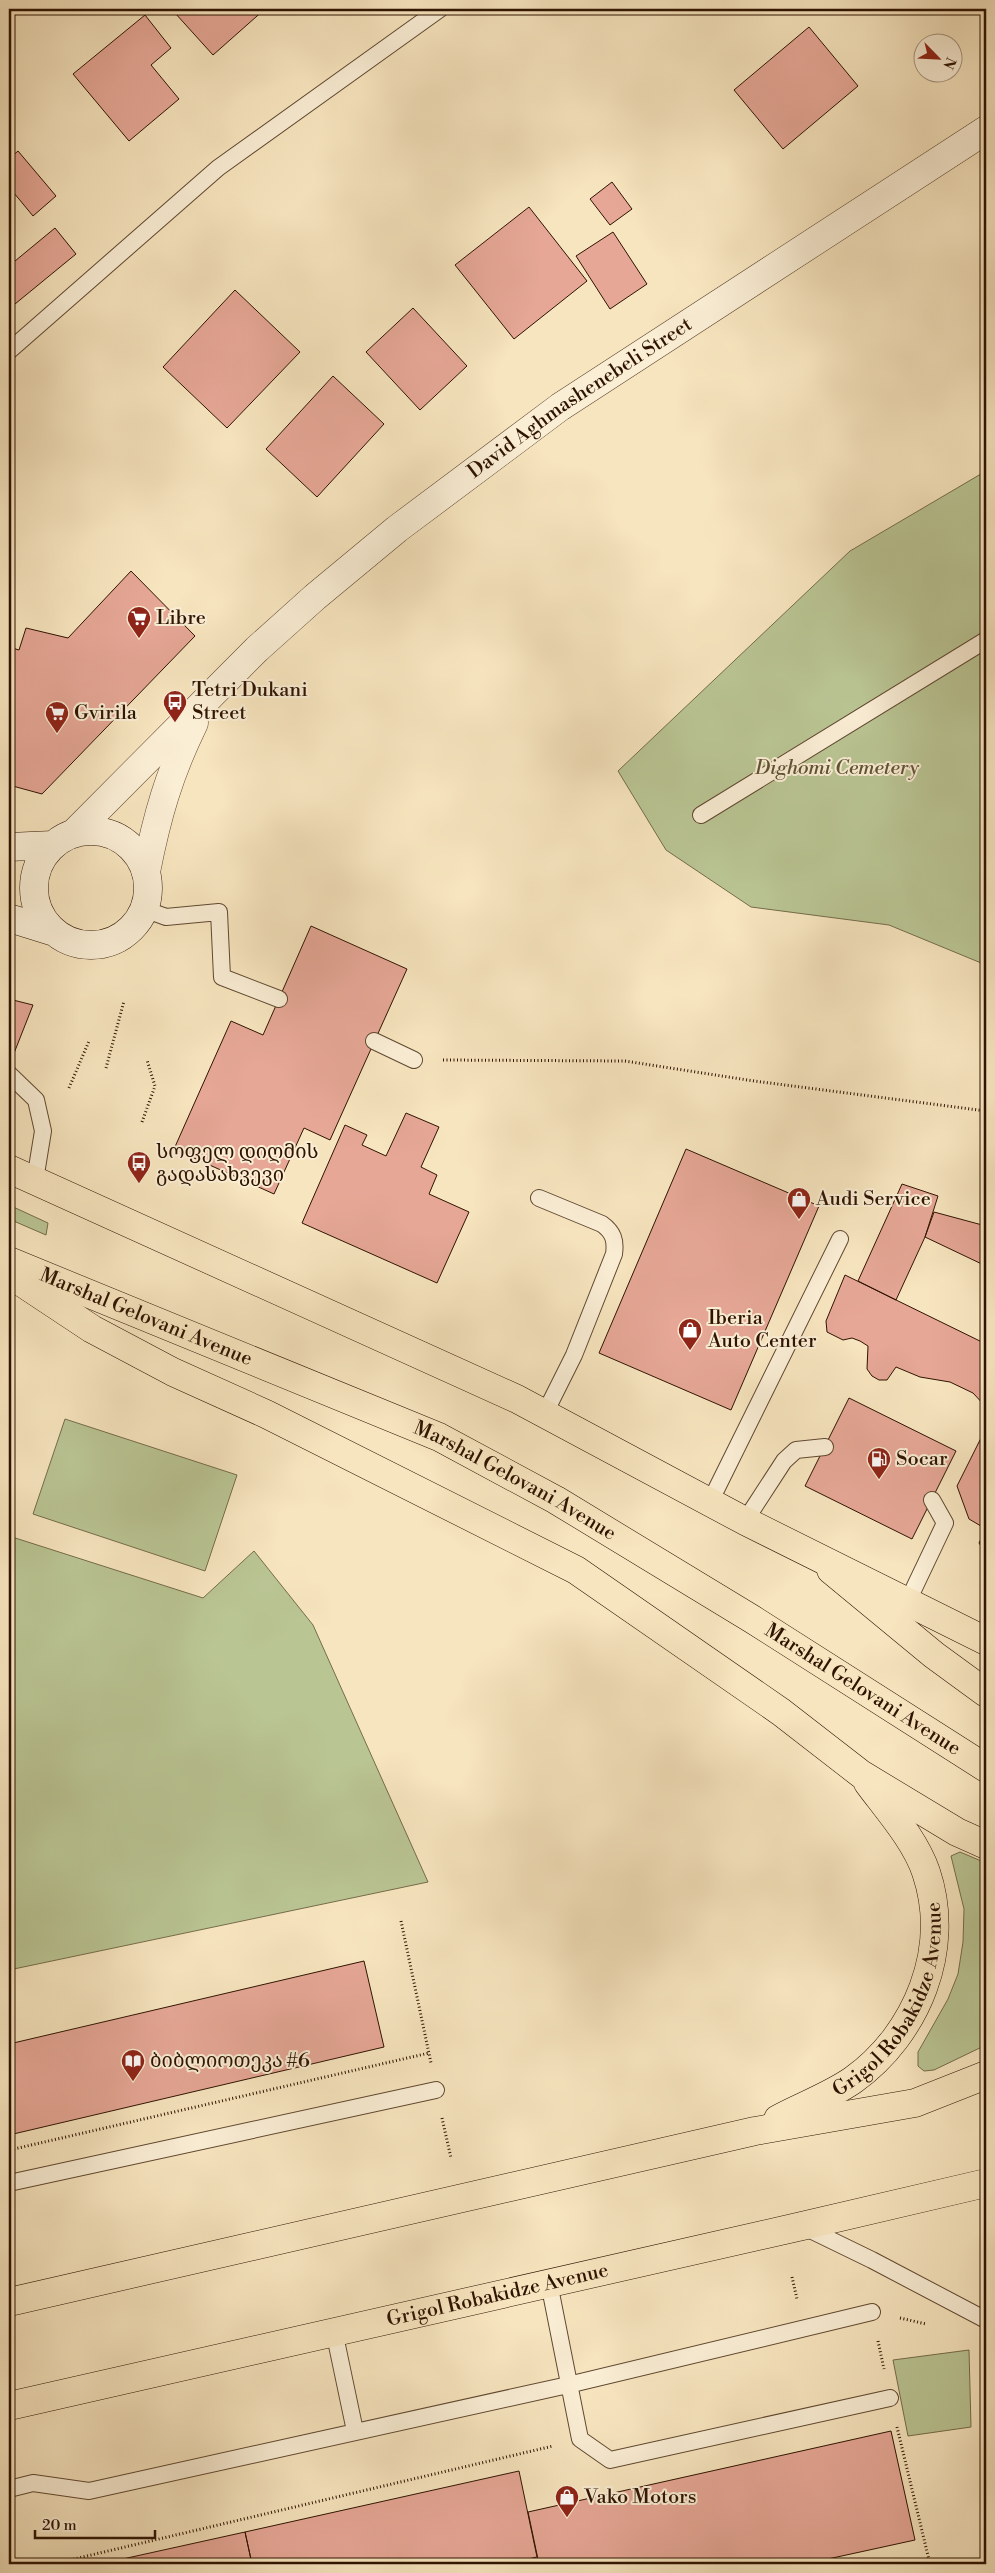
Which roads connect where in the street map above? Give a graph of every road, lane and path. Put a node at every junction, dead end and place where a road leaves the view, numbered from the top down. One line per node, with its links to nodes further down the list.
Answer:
1 (440, 9): 3 (lane)
2 (986, 130): 5 (street, David Aghmashenebeli Street)
3 (9, 351)
4 (986, 640): 6 (lane)
5 (203, 704): 7 (street, David Aghmashenebeli Street); 9 (street, David Aghmashenebeli Street)
6 (701, 816)
7 (64, 839): 8 (street); 9 (street); 12 (street)
8 (9, 847)
9 (146, 872): 10 (street)
10 (144, 909): 12 (street); 13 (lane)
11 (9, 918): 12 (street)
12 (54, 932)
13 (279, 999)
14 (124, 1001): 19 (path)
15 (89, 1041): 21 (path)
16 (374, 1041): 18 (lane)
17 (147, 1060): 23 (path)
18 (414, 1060): 22 (path)
19 (106, 1068)
20 (9, 1074): 25 (lane)
21 (69, 1088)
22 (986, 1111)
23 (142, 1122)
24 (9, 1169): 25 (main road)
25 (35, 1180): 32 (main road)
26 (539, 1198): 32 (lane)
27 (840, 1238): 35 (lane)
28 (9, 1261): 41 (main road, Marshal Gelovani Avenue)
29 (9, 1274): 42 (main road, Marshal Gelovani Avenue)
30 (9, 1337): 31 (path)
31 (14, 1338)
32 (545, 1413): 35 (main road)
33 (825, 1447): 36 (lane)
34 (932, 1500): 38 (lane)
35 (710, 1502): 36 (main road)
36 (745, 1521): 37 (main road)
37 (816, 1557): 38 (main road); 40 (main road)
38 (907, 1602): 39 (main road)
39 (986, 1641)
40 (986, 1693)
41 (986, 1768)
42 (862, 1774): 43 (main road); 48 (main road, Grigol Robakidze Avenue)
43 (986, 1845)
44 (401, 1922): 45 (path)
45 (429, 2054): 47 (path); 49 (path)
46 (986, 2074): 48 (main road, Grigol Robakidze Avenue)
47 (436, 2090): 50 (path); 52 (lane)
48 (755, 2131): 55 (main road, Grigol Robakidze Avenue)
49 (9, 2150)
50 (451, 2158)
51 (986, 2182): 53 (main road, Grigol Robakidze Avenue)
52 (9, 2183)
53 (802, 2226): 54 (main road, Grigol Robakidze Avenue); 57 (lane)
54 (549, 2283): 58 (main road, Grigol Robakidze Avenue); 59 (lane)
55 (9, 2302)
56 (872, 2312): 59 (lane); 60 (path)
57 (986, 2320)
58 (334, 2331): 61 (main road, Grigol Robakidze Avenue); 62 (lane)
59 (568, 2385): 62 (lane); 63 (lane)
60 (890, 2398): 63 (lane); 66 (path)
61 (9, 2406)
62 (355, 2431): 64 (lane)
63 (580, 2439): 65 (path)
64 (9, 2489)
65 (53, 2564)
66 (930, 2564)

